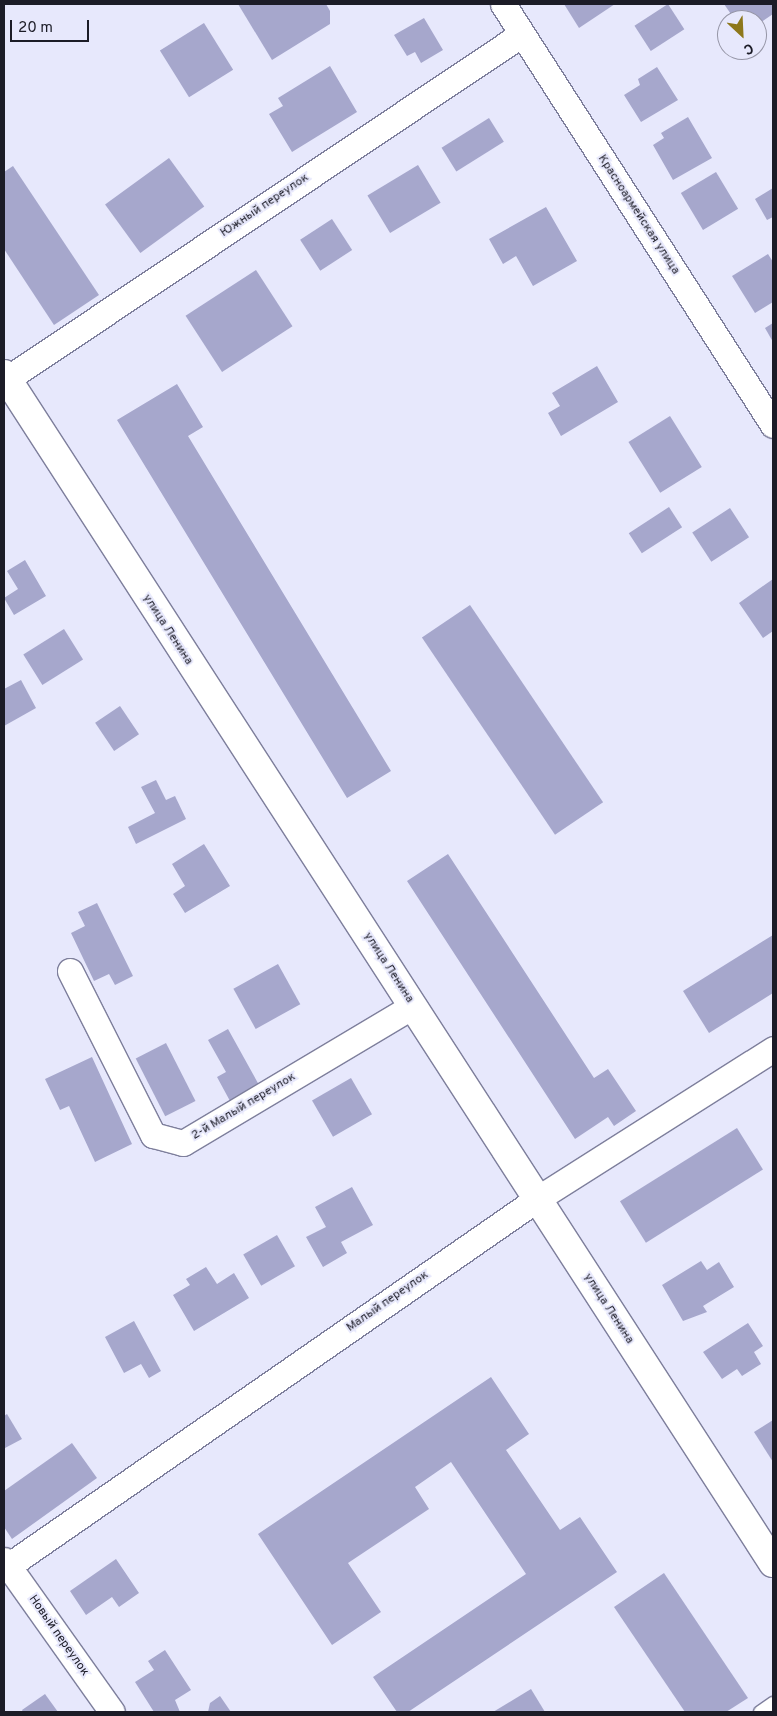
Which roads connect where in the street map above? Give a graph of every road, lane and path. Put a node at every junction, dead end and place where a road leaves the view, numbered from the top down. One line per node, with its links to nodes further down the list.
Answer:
1 (503, 4): 2 (street, Красноармейская улица)
2 (522, 34): 3 (street, Южный переулок); 4 (street, Красноармейская улица)
3 (5, 376): 6 (street, улица Ленина)
4 (773, 425)
5 (70, 970): 6 (street, 2-й Малый переулок)
6 (413, 1006): 8 (street, улица Ленина)
7 (773, 1049): 8 (street, Малый переулок)
8 (537, 1199): 9 (street, Малый переулок); 10 (street, улица Ленина)
9 (6, 1563): 12 (street, Новый переулок)
10 (773, 1563)
11 (773, 1703): 13 (lane)
12 (112, 1712)
13 (760, 1712)

